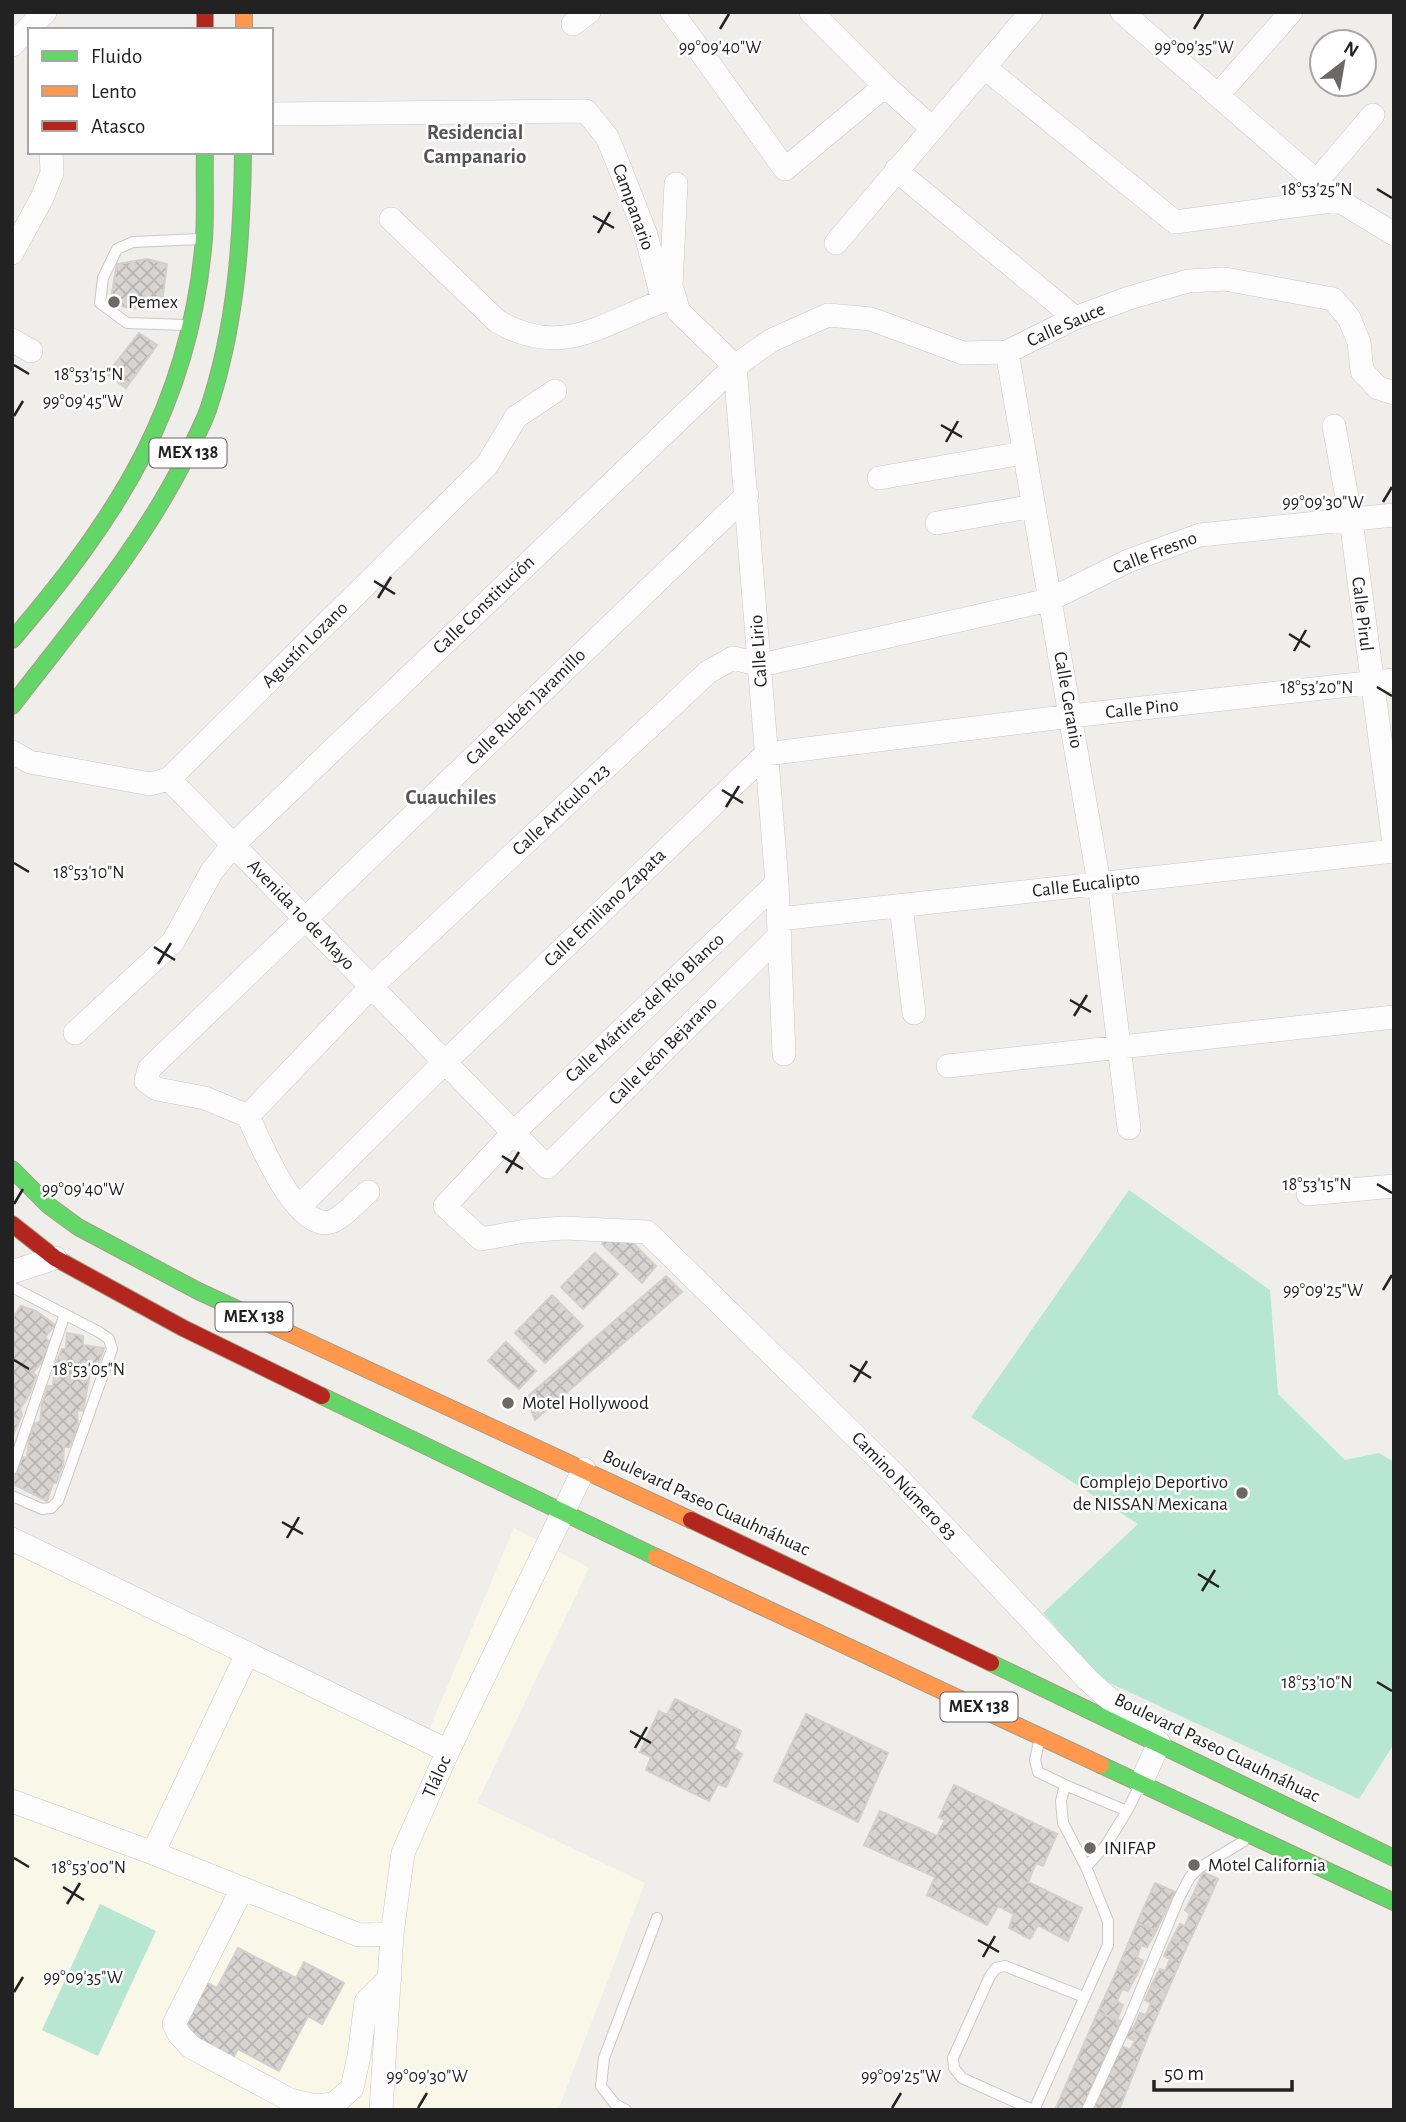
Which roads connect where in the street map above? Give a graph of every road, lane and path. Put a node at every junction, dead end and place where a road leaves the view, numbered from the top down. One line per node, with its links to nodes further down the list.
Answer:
1 (672, 12): 9 (street)
2 (811, 12): 9 (street)
3 (1031, 12): 8 (street)
4 (1122, 12): 10 (street)
5 (1291, 12): 10 (street)
6 (28, 32): 7 (street)
7 (12, 45)
8 (984, 67): 13 (street); 20 (street)
9 (885, 86): 13 (street)
10 (1218, 95): 18 (street)
11 (273, 114): 21 (street, Campanario)
12 (1373, 115): 18 (street)
13 (932, 128): 17 (street)
14 (51, 154): 25 (street)
15 (205, 154): 23 (main road, MEX 138)
16 (243, 154): 44 (main road, MEX 138)
17 (896, 170): 24 (street); 26 (street)
18 (1317, 181): 20 (street)
19 (676, 184): 29 (street)
20 (1338, 200): 22 (street)
21 (391, 219)
22 (1394, 234)
23 (204, 239): 27 (main road, MEX 138); 27 (lane)
24 (836, 243)
25 (12, 253)
26 (1075, 318): 28 (street, Calle Sauce); 31 (street, Calle Sauce)
27 (190, 325): 41 (main road, MEX 138)
28 (1007, 352): 29 (street, Calle Sauce); 33 (street, Calle Geranio)
29 (735, 366): 35 (street, Calle Lirio); 50 (street, Calle Constitución)
30 (555, 391): 48 (street, Agustín Lozano)
31 (1394, 393)
32 (1334, 426): 38 (street, Calle Pirul)
33 (1023, 453): 34 (street); 36 (street, Calle Geranio)
34 (879, 478)
35 (747, 495): 42 (street, Calle Lirio); 55 (street, Calle Rubén Jaramillo)
36 (1034, 506): 39 (street); 40 (street, Calle Geranio)
37 (1394, 515): 38 (street, Calle Fresno)
38 (1351, 520): 40 (street, Calle Fresno); 43 (street, Calle Pirul)
39 (937, 523)
40 (1049, 600): 42 (street, Calle Fresno); 45 (street, Calle Geranio)
41 (12, 640)
42 (761, 665): 47 (street, Calle Lirio); 57 (street, Calle Artículo 123)
43 (1382, 682): 45 (street, Calle Pino); 49 (street, Calle Pirul)
44 (12, 706)
45 (1072, 716): 47 (street, Calle Pino); 53 (street, Calle Geranio)
46 (12, 752): 48 (street)
47 (766, 754): 52 (street, Calle Lirio); 63 (street, Calle Emiliano Zapata)
48 (169, 779): 50 (street, Avenida 10 de Mayo)
49 (1394, 844)
50 (233, 845): 55 (street, Avenida 10 de Mayo); 60 (street, Calle Constitución)
51 (1394, 851): 53 (street, Calle Eucalipto)
52 (777, 883): 56 (street, Calle Lirio); 67 (street, Calle Mártires del Río Blanco)
53 (1099, 883): 54 (street, Calle Eucalipto); 61 (street, Calle Geranio)
54 (901, 906): 56 (street, Calle Eucalipto); 58 (street)
55 (305, 919): 57 (street, Avenida 10 de Mayo); 65 (street, Calle Rubén Jaramillo)
56 (780, 927): 62 (street, Calle Lirio); 68 (street, Calle León Bejarano)
57 (372, 987): 63 (street, Avenida 10 de Mayo); 65 (street, Calle Artículo 123)
58 (914, 1013)
59 (1394, 1017): 61 (street)
60 (75, 1033)
61 (1121, 1049): 64 (street); 66 (street, Calle Geranio)
62 (784, 1054)
63 (445, 1062): 67 (street, Avenida 10 de Mayo); 73 (street, Calle Emiliano Zapata)
64 (948, 1066)
65 (248, 1116): 73 (street)
66 (1129, 1128)
67 (513, 1133): 68 (street, Avenida 10 de Mayo); 75 (street, Calle Mártires del Río Blanco)
68 (547, 1167)
69 (12, 1169): 81 (main road, Boulevard Paseo Cuauhnáhuac / MEX 138)
70 (1394, 1186): 72 (street)
71 (368, 1192): 73 (street)
72 (1308, 1194)
73 (299, 1207)
74 (12, 1224): 76 (main road, MEX 138)
75 (647, 1232): 87 (street, Camino Número 83)
76 (55, 1258): 77 (street); 83 (main road, MEX 138)
77 (14, 1283): 78 (lane); 79 (lane)
78 (12, 1302)
79 (65, 1314): 80 (lane); 82 (lane)
80 (12, 1469)
81 (584, 1469): 83 (street, Tláloc); 87 (main road, Boulevard Paseo Cuauhnáhuac / MEX 138)
82 (12, 1496)
83 (564, 1514): 86 (main road, MEX 138); 88 (street, Tláloc)
84 (12, 1539): 85 (street)
85 (247, 1654): 88 (street); 94 (street)
86 (1040, 1736): 89 (main road, MEX 138); 90 (lane)
87 (1158, 1743): 89 (street); 95 (main road, Boulevard Paseo Cuauhnáhuac / MEX 138)
88 (448, 1751): 100 (street, Tláloc)
89 (1141, 1783): 92 (lane); 93 (main road, MEX 138)
90 (1065, 1785): 92 (lane); 96 (lane)
91 (12, 1801): 94 (street)
92 (1127, 1811): 96 (lane)
93 (1253, 1836): 98 (main road, MEX 138); 108 (lane)
94 (153, 1853): 97 (street)
95 (1394, 1858)
96 (1086, 1867): 102 (lane)
97 (242, 1889): 100 (street); 103 (street)
98 (1394, 1902)
99 (657, 1919): 106 (lane)
100 (391, 1934): 101 (street, Tláloc)
101 (390, 1978): 103 (street); 104 (street, Tláloc)
102 (1084, 1997): 107 (lane); 107 (lane)
103 (359, 2056): 104 (lane)
104 (384, 2060): 105 (street, Tláloc)
105 (381, 2110)
106 (626, 2110)
107 (1034, 2110)
108 (1087, 2110)

